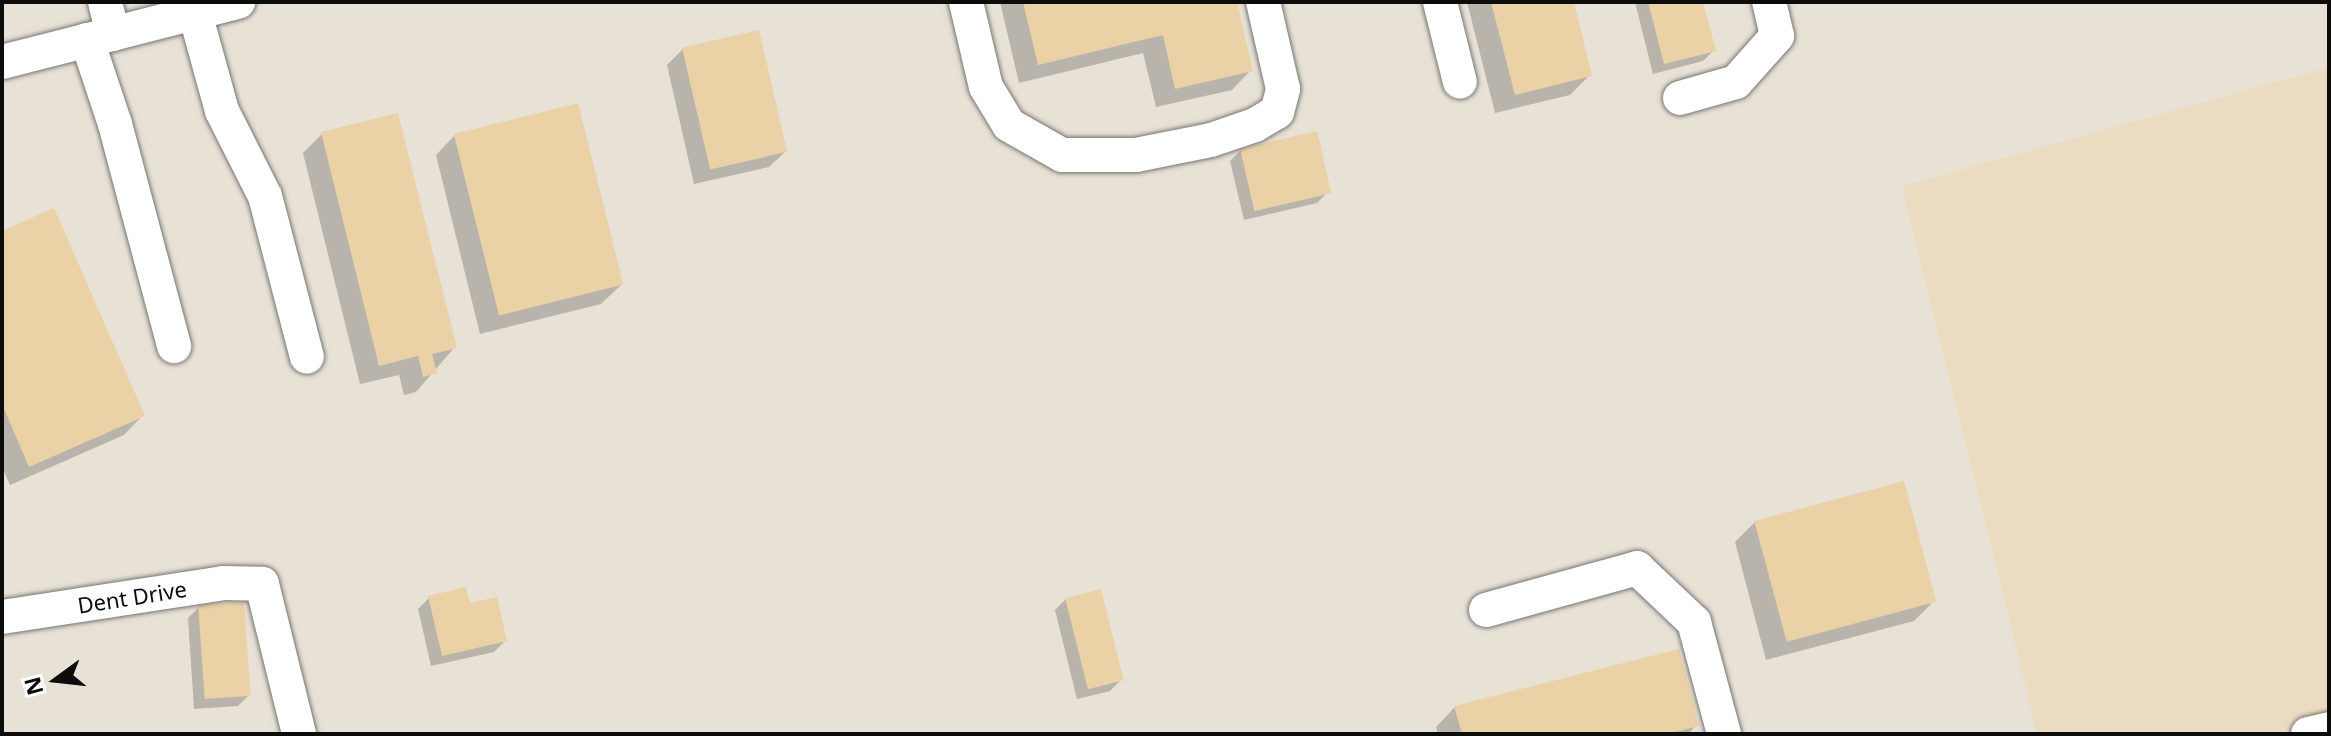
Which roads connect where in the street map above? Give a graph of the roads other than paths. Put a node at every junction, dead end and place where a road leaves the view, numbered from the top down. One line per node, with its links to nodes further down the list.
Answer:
1 (238, 2): 6 (street)
2 (966, 2): 3 (street)
3 (1263, 2)
4 (1440, 2): 9 (street)
5 (1769, 2): 10 (street)
6 (195, 13): 7 (street); 12 (street)
7 (102, 25): 8 (street); 11 (street)
8 (2, 62)
9 (1460, 82)
10 (1680, 98)
11 (174, 346)
12 (307, 357)
13 (1486, 610): 17 (street)
14 (2, 617): 16 (street, Dent Drive)
15 (2329, 729): 18 (street)
16 (299, 734)
17 (1724, 734)
18 (2308, 734)

